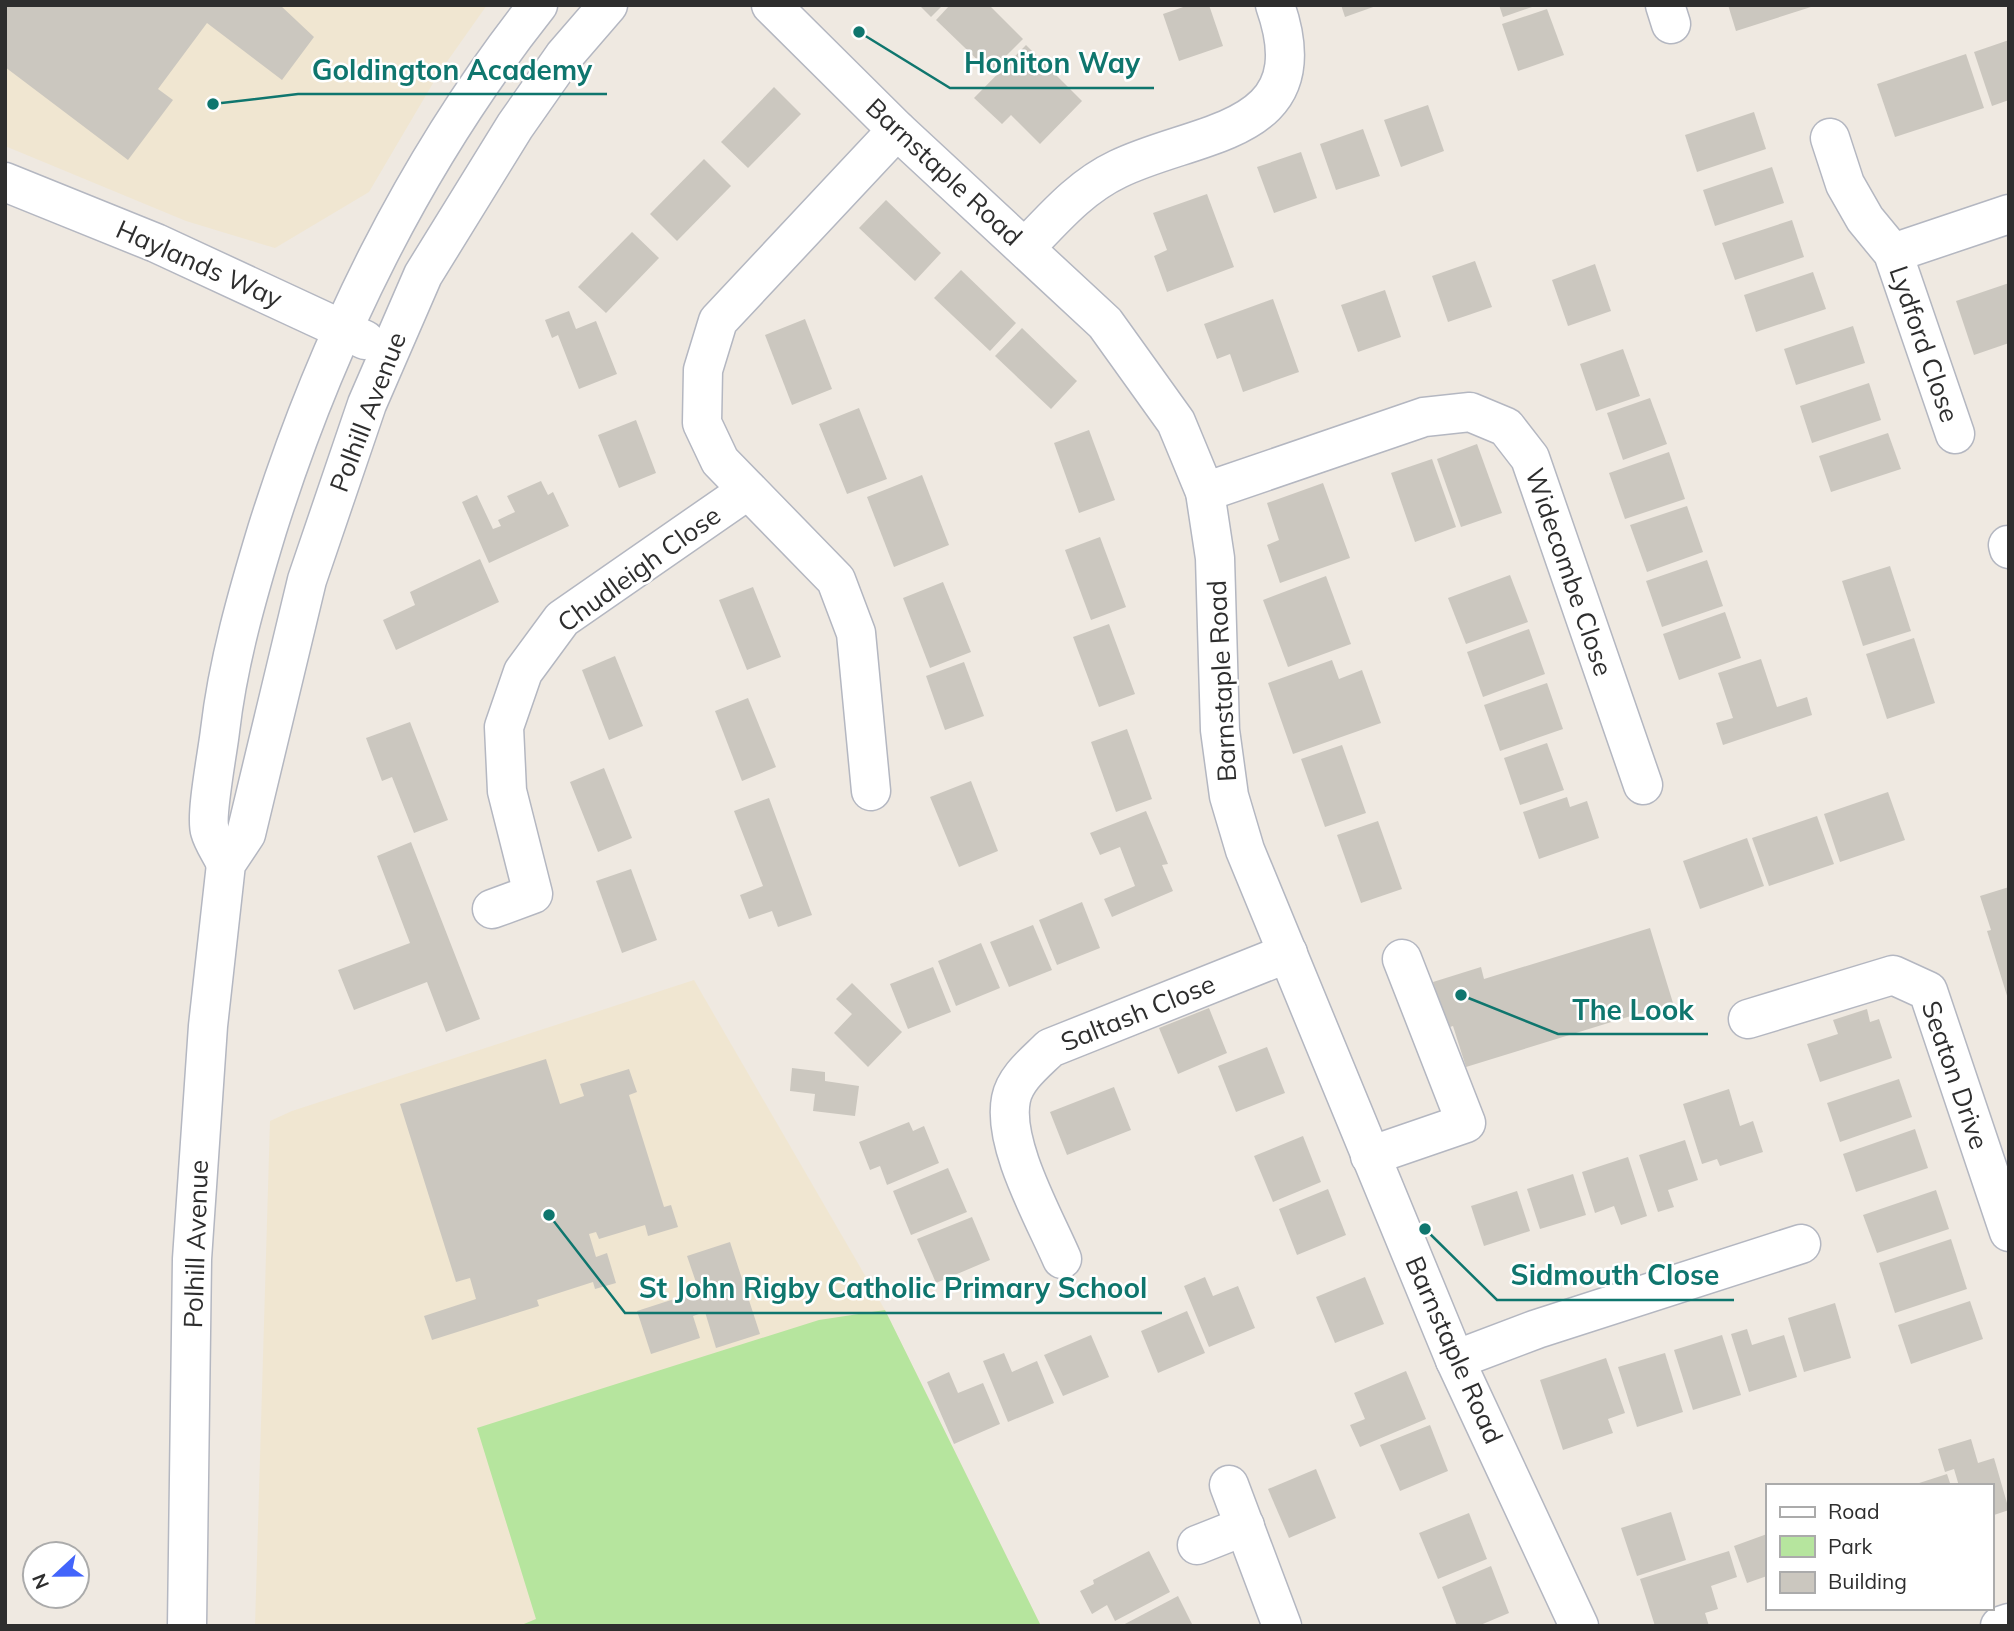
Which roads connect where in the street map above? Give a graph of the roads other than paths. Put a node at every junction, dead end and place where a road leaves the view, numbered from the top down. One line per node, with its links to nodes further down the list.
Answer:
1 (538, 5): 11 (street, Polhill Avenue)
2 (608, 5): 12 (street, Polhill Avenue)
3 (771, 5): 5 (street, Barnstaple Road)
4 (1275, 5): 9 (street)
5 (897, 130): 9 (street, Barnstaple Road); 14 (street)
6 (1830, 138): 10 (street, Lydford Close)
7 (5, 182): 11 (street, Haylands Way)
8 (2009, 214): 10 (street, Lydford Close)
9 (1025, 248): 15 (street, Barnstaple Road)
10 (1893, 253): 13 (street, Lydford Close)
11 (341, 329): 12 (street, Haylands Way); 18 (street, Polhill Avenue)
12 (390, 351): 18 (street, Polhill Avenue)
13 (1955, 434)
14 (748, 490): 17 (street); 19 (street, Chudleigh Close)
15 (1205, 492): 16 (street, Widecombe Close); 20 (street, Barnstaple Road)
16 (1643, 785)
17 (871, 791)
18 (226, 864): 33 (street, Polhill Avenue)
19 (492, 909)
20 (1287, 953): 23 (street, Barnstaple Road); 27 (street, Saltash Close)
21 (1402, 959): 23 (street)
22 (1748, 1019): 24 (street, Seaton Drive)
23 (1370, 1156): 28 (street, Barnstaple Road)
24 (2000, 1175): 25 (street, Seaton Drive)
25 (2009, 1232)
26 (1801, 1244): 28 (street)
27 (1062, 1259)
28 (1455, 1360): 35 (street, Barnstaple Road)
29 (1229, 1485): 30 (street)
30 (1245, 1526): 31 (street); 34 (street)
31 (1197, 1545)
32 (2009, 1623): 36 (street)
33 (187, 1626)
34 (1283, 1626)
35 (1579, 1626)
36 (2000, 1626)

